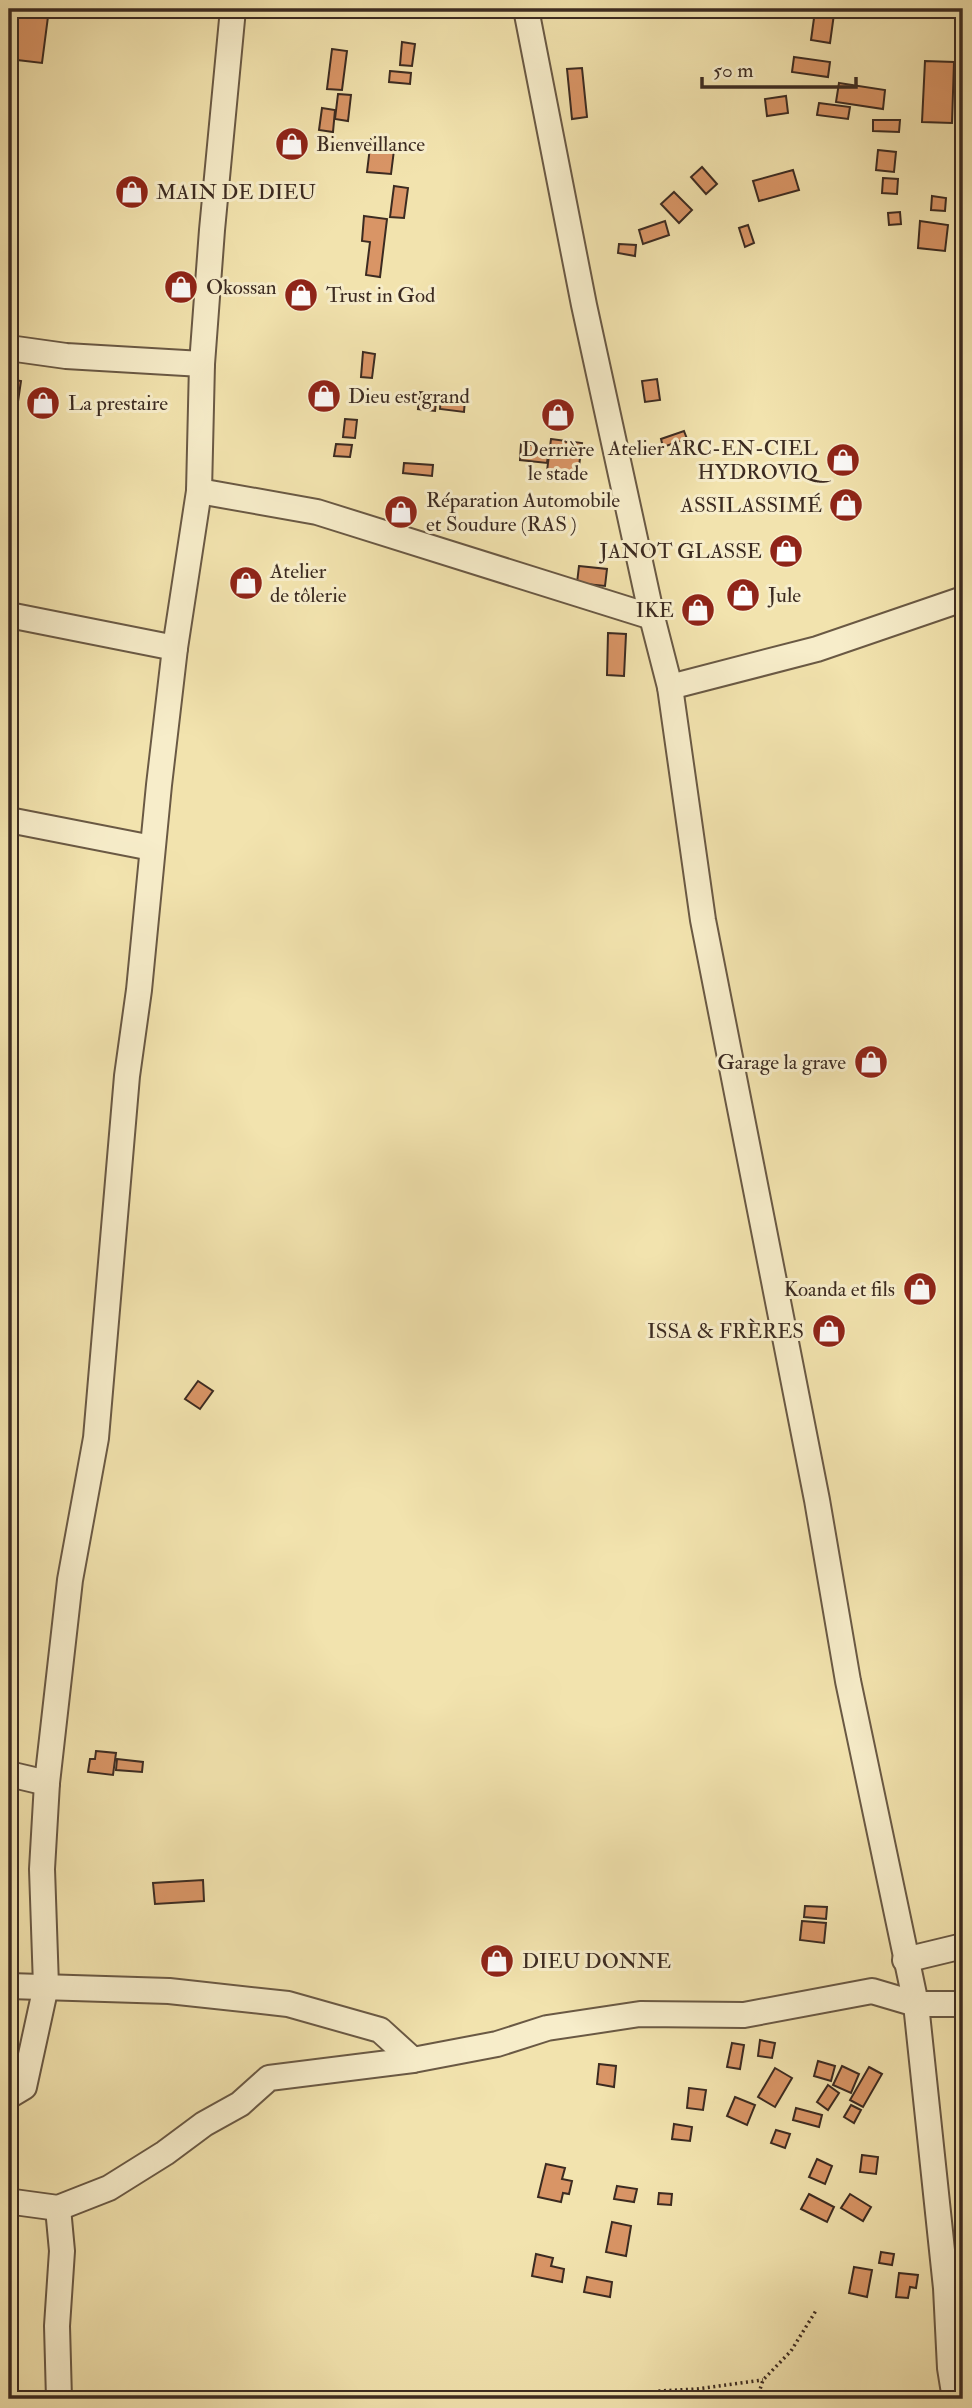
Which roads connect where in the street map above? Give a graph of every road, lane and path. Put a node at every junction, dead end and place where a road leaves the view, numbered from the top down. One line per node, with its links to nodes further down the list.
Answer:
1 (233, 9): 4 (street)
2 (526, 9): 8 (street)
3 (9, 348): 4 (street)
4 (202, 364): 5 (street)
5 (199, 491): 8 (street); 9 (street)
6 (963, 599): 10 (street)
7 (9, 615): 9 (street)
8 (652, 617): 10 (street)
9 (175, 648): 12 (street)
10 (670, 687): 16 (street)
11 (9, 820): 12 (street)
12 (152, 848): 14 (street)
13 (9, 1774): 14 (street)
14 (47, 1783): 18 (street)
15 (963, 1946): 16 (street)
16 (905, 1961): 20 (street)
17 (9, 1986): 18 (street)
18 (46, 1986): 21 (street); 22 (street)
19 (963, 2002): 20 (street)
20 (916, 2004): 21 (street); 32 (street)
21 (413, 2060): 24 (street)
22 (9, 2096)
23 (9, 2199): 24 (street)
24 (58, 2208): 27 (street)
25 (817, 2309): 26 (path)
26 (762, 2380): 30 (path); 31 (path)
27 (58, 2399)
28 (525, 2399): 29 (path)
29 (579, 2399)
30 (638, 2399)
31 (757, 2399)
32 (955, 2399)

